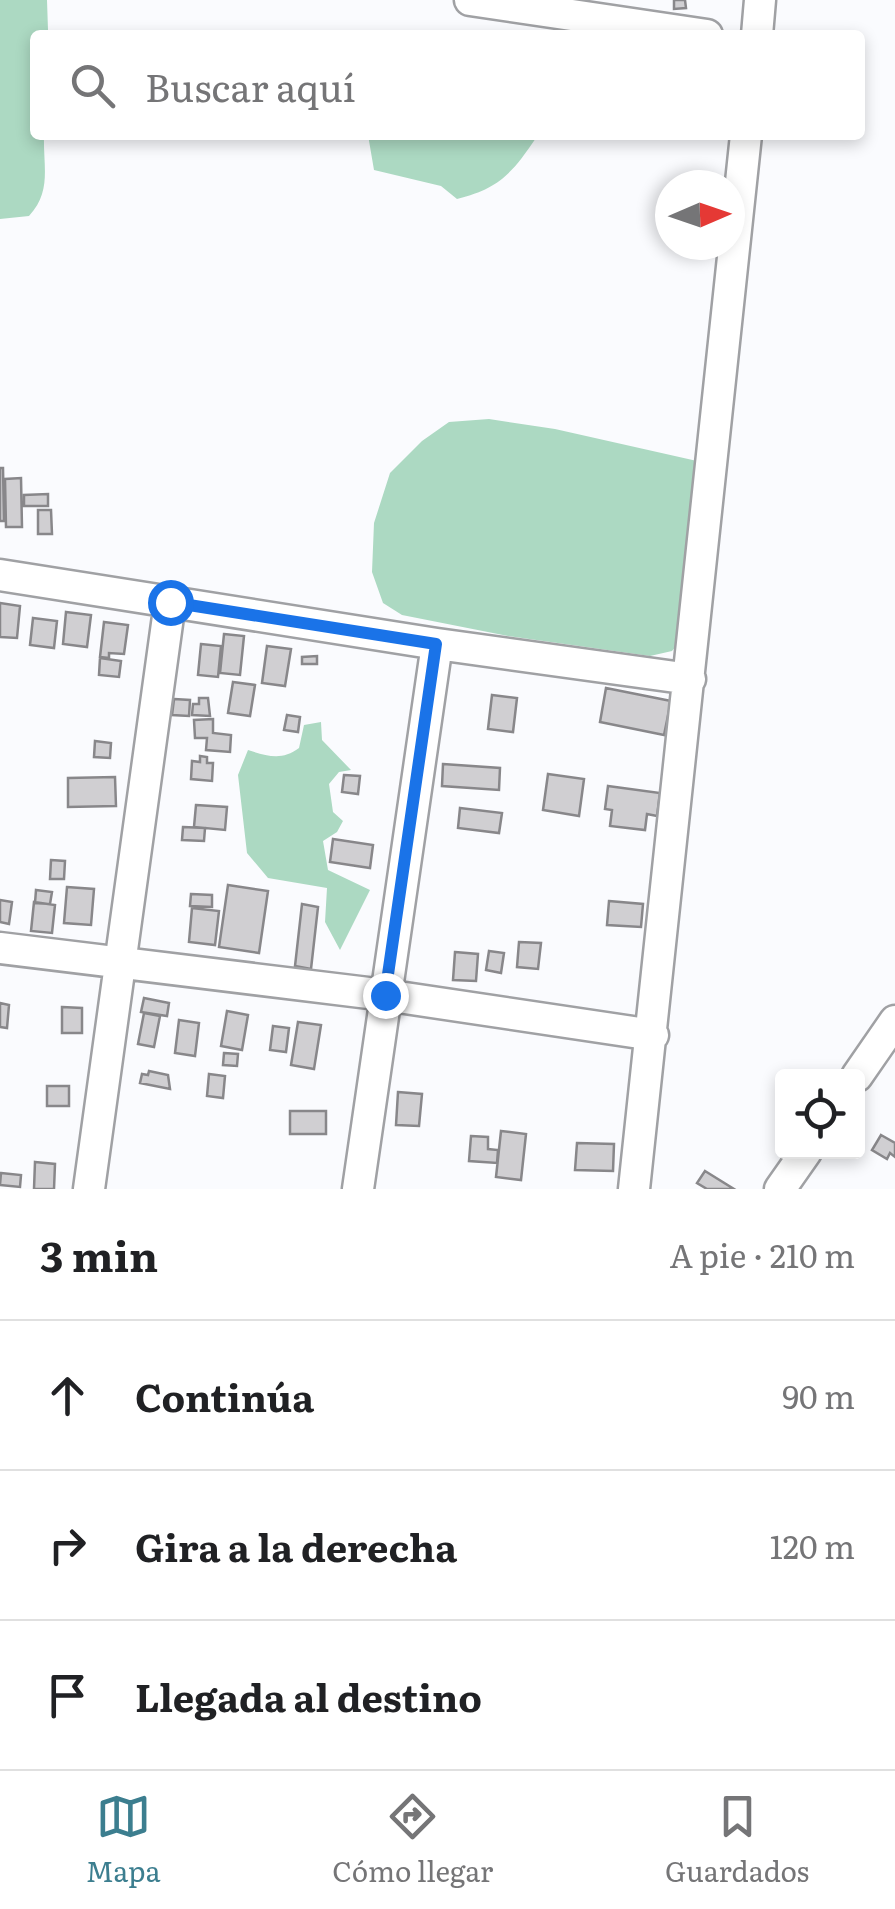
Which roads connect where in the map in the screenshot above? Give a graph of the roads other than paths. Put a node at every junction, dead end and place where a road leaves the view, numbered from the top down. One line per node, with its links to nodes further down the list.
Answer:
1 (470, 0): 3 (street)
2 (760, 0): 4 (street)
3 (673, 30)
4 (757, 30)
5 (745, 140): 9 (street)
6 (0, 576): 7 (street)
7 (170, 602): 8 (street); 11 (street)
8 (436, 644): 9 (street); 12 (street)
9 (690, 679): 14 (street)
10 (0, 948): 11 (street)
11 (120, 961): 12 (street); 17 (street)
12 (385, 995): 14 (street); 18 (street)
13 (895, 1021): 15 (street)
14 (652, 1035): 19 (street)
15 (862, 1069)
16 (801, 1159): 20 (street)
17 (89, 1189)
18 (358, 1189)
19 (634, 1189)
20 (780, 1189)

